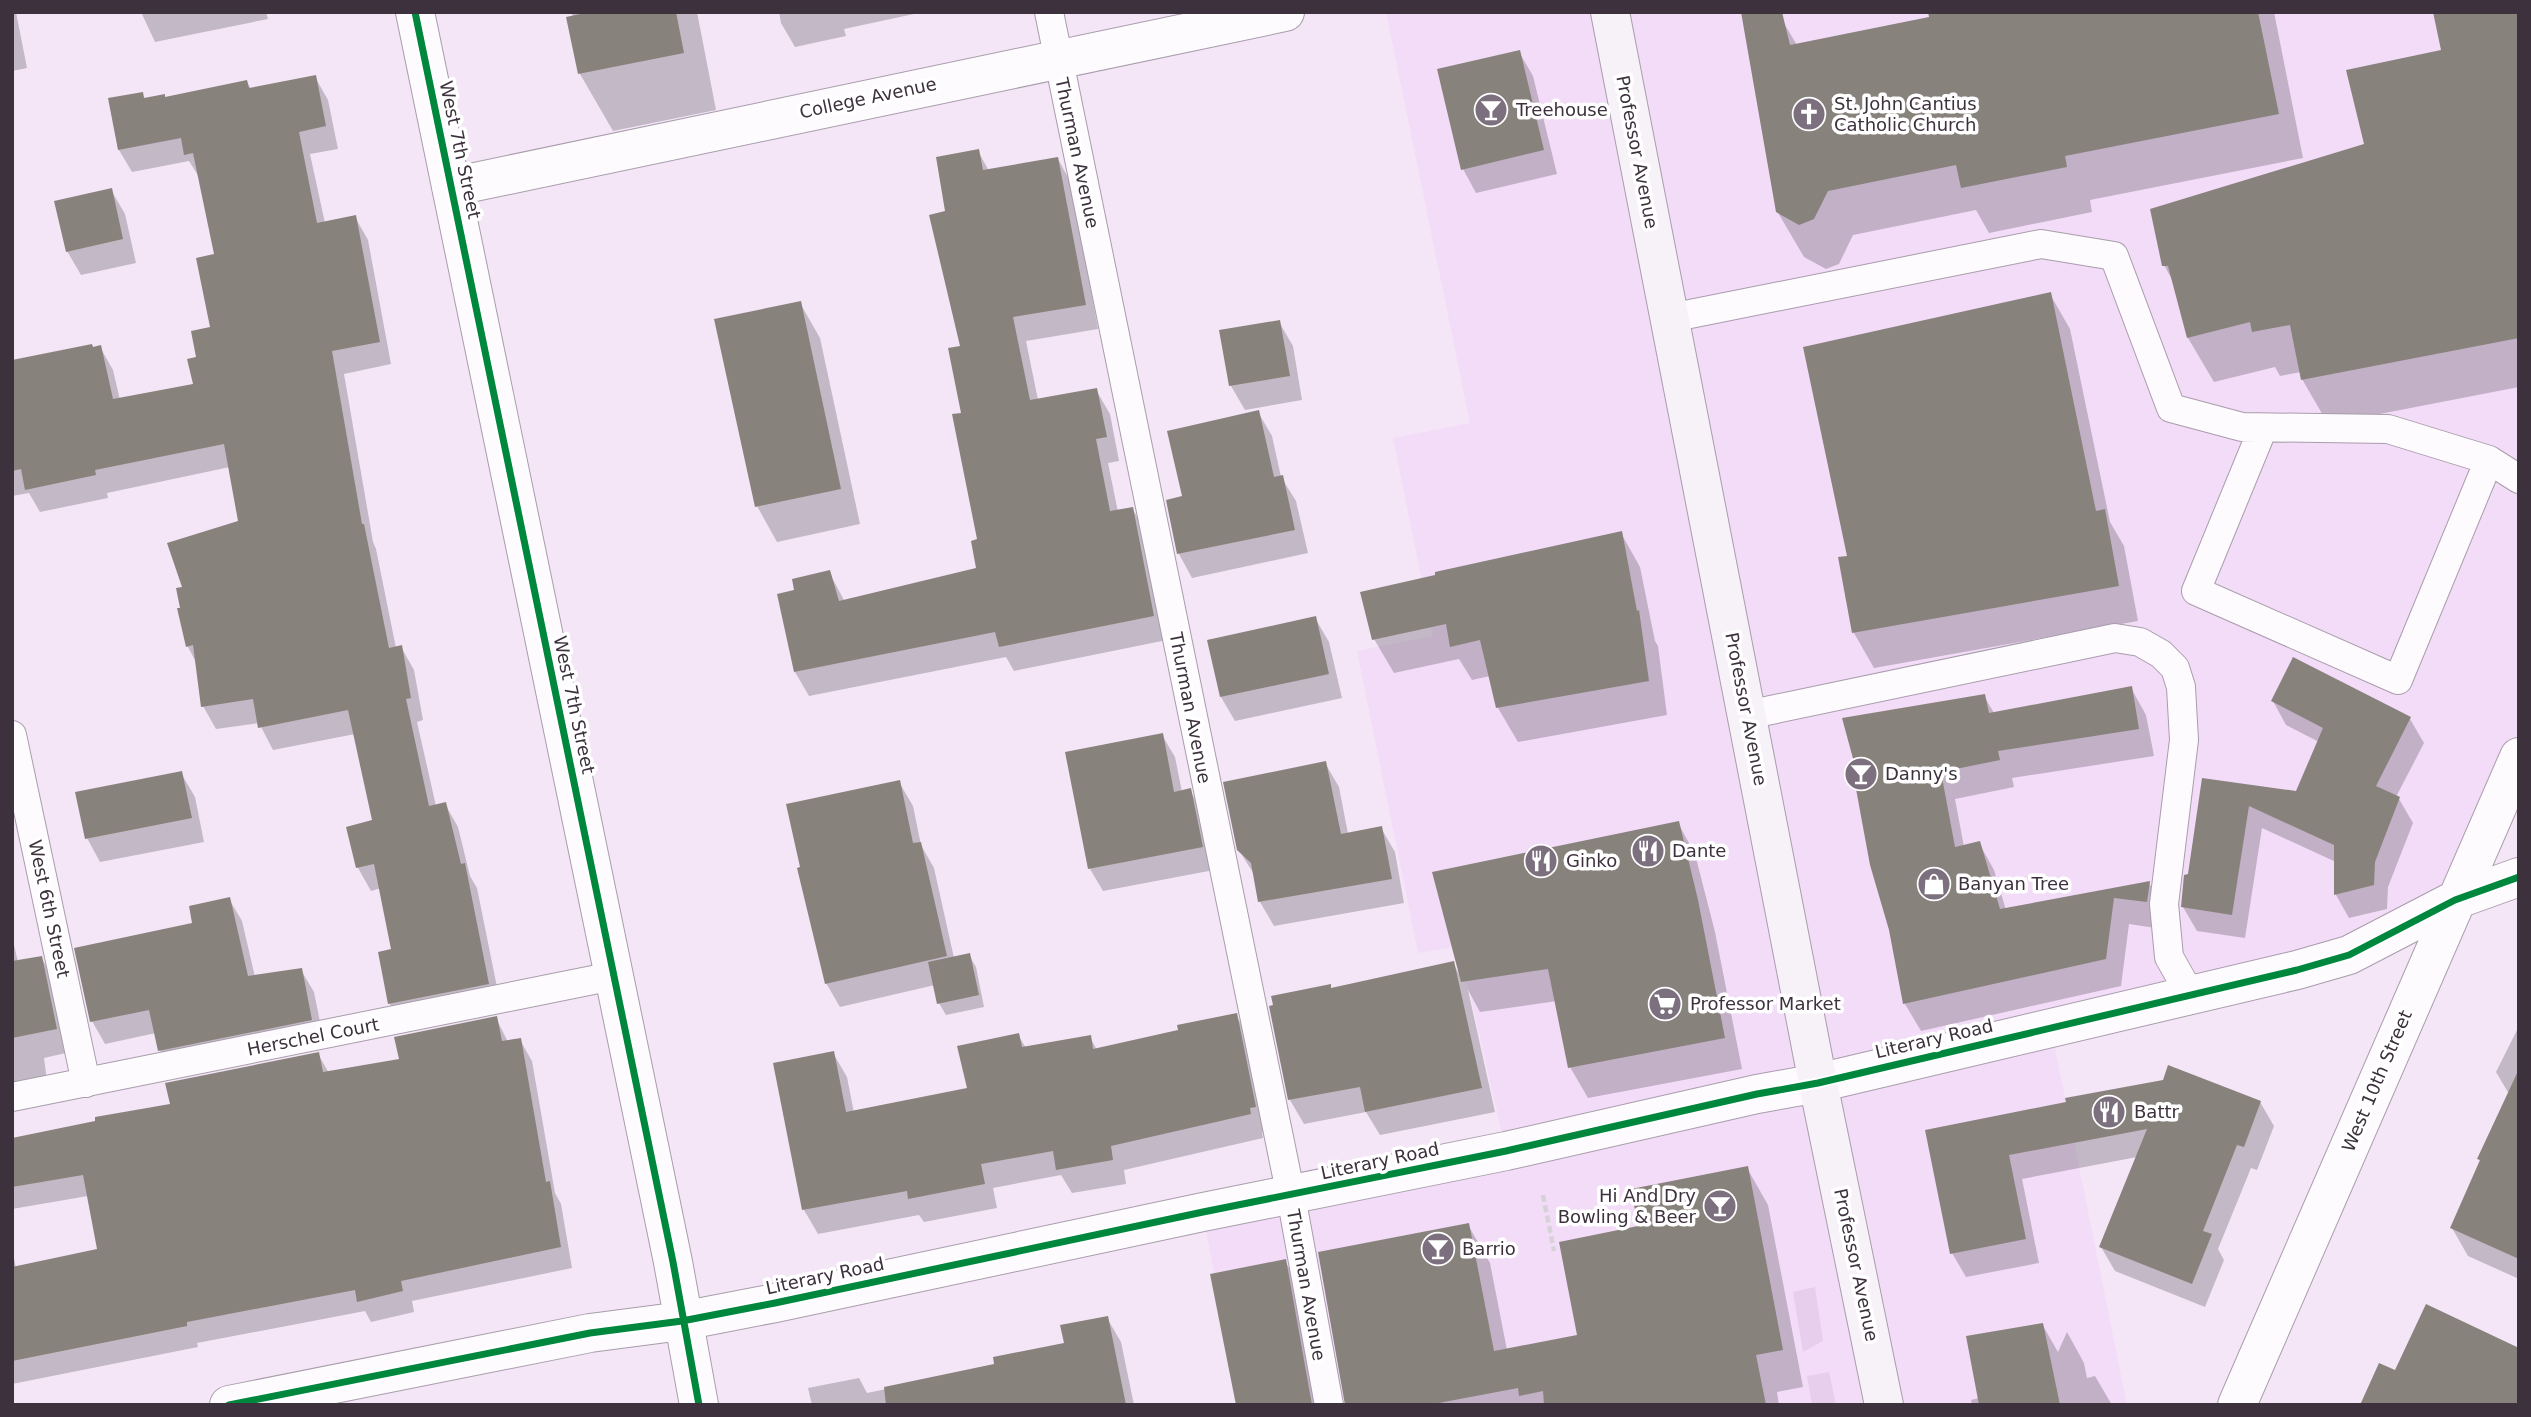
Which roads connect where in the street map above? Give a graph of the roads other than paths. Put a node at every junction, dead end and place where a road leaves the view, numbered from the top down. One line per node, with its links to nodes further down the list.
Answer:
1 (415, 12): 6 (street, West 7th Street)
2 (1049, 12): 5 (lane, Thurman Avenue)
3 (1285, 12): 5 (street, College Avenue)
4 (1610, 12): 7 (street, Professor Avenue)
5 (1058, 58): 6 (street, College Avenue); 21 (lane, Thurman Avenue)
6 (451, 187): 16 (street, West 7th Street)
7 (1670, 318): 8 (lane); 11 (street, Professor Avenue)
8 (2263, 428): 9 (lane); 9 (lane)
9 (2489, 460): 10 (lane)
10 (2519, 479)
11 (1747, 715): 17 (lane); 19 (street, Professor Avenue)
12 (12, 735): 18 (lane, West 6th Street)
13 (2519, 757): 15 (street, West 10th Street)
14 (2519, 877): 15 (street, Literary Road)
15 (2455, 900): 17 (street, Literary Road); 27 (street, West 10th Street)
16 (614, 976): 18 (lane, Herschel Court); 22 (street, West 7th Street)
17 (2191, 996): 19 (street, Literary Road)
18 (86, 1083): 20 (lane, Herschel Court)
19 (1818, 1083): 21 (street, Literary Road); 26 (street, Professor Avenue)
20 (12, 1097)
21 (1291, 1196): 22 (street, Literary Road); 25 (lane, Thurman Avenue)
22 (682, 1321): 23 (street, Literary Road); 24 (street, West 7th Street)
23 (229, 1405)
24 (699, 1405)
25 (1329, 1405)
26 (1884, 1405)
27 (2237, 1405)

